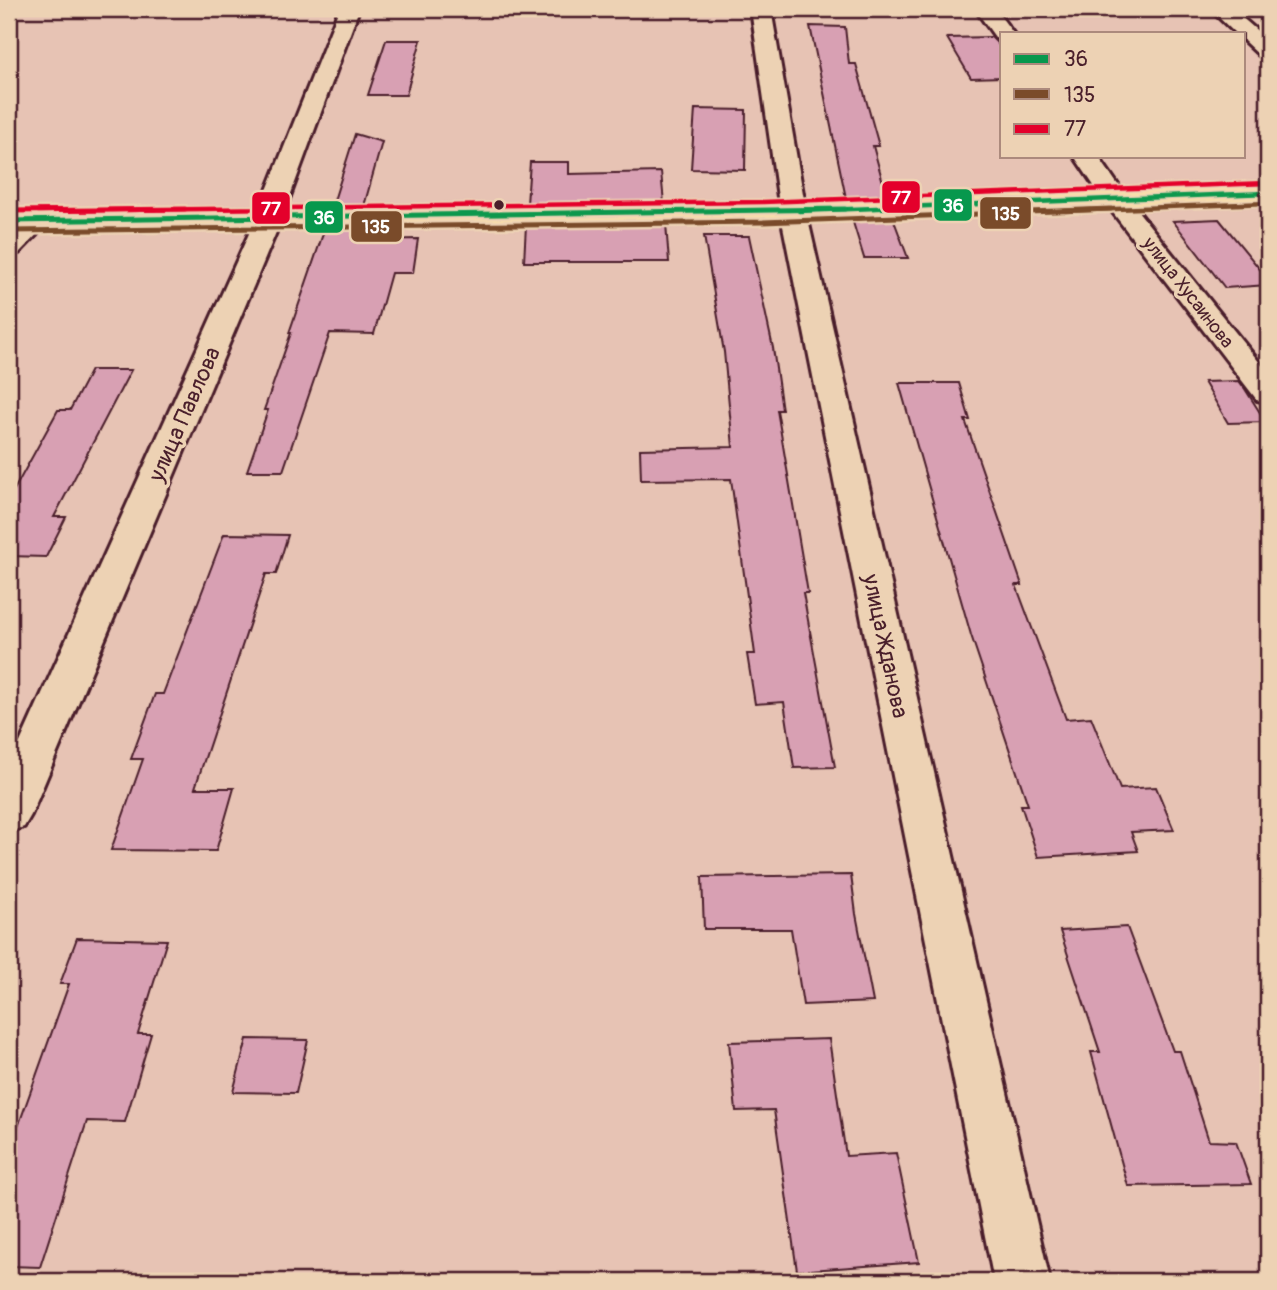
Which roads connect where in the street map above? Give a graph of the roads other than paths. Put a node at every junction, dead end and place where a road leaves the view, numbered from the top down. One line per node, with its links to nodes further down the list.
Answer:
1 (349, 9): 11 (street, улица Павлова)
2 (761, 9): 10 (street, улица Жданова)
3 (985, 9): 5 (street)
4 (1220, 9): 6 (street)
5 (1001, 32)
6 (1268, 51)
7 (1087, 158): 9 (street, улица Хусаинова)
8 (1268, 193): 9 (main road)
9 (1116, 200): 10 (main road); 15 (street, улица Хусаинова)
10 (793, 211): 11 (main road); 17 (street, улица Жданова)
11 (269, 218): 13 (main road); 16 (street, улица Павлова)
12 (9, 221): 13 (main road)
13 (37, 221): 14 (street)
14 (9, 247)
15 (1268, 393)
16 (9, 815)
17 (1022, 1281)

